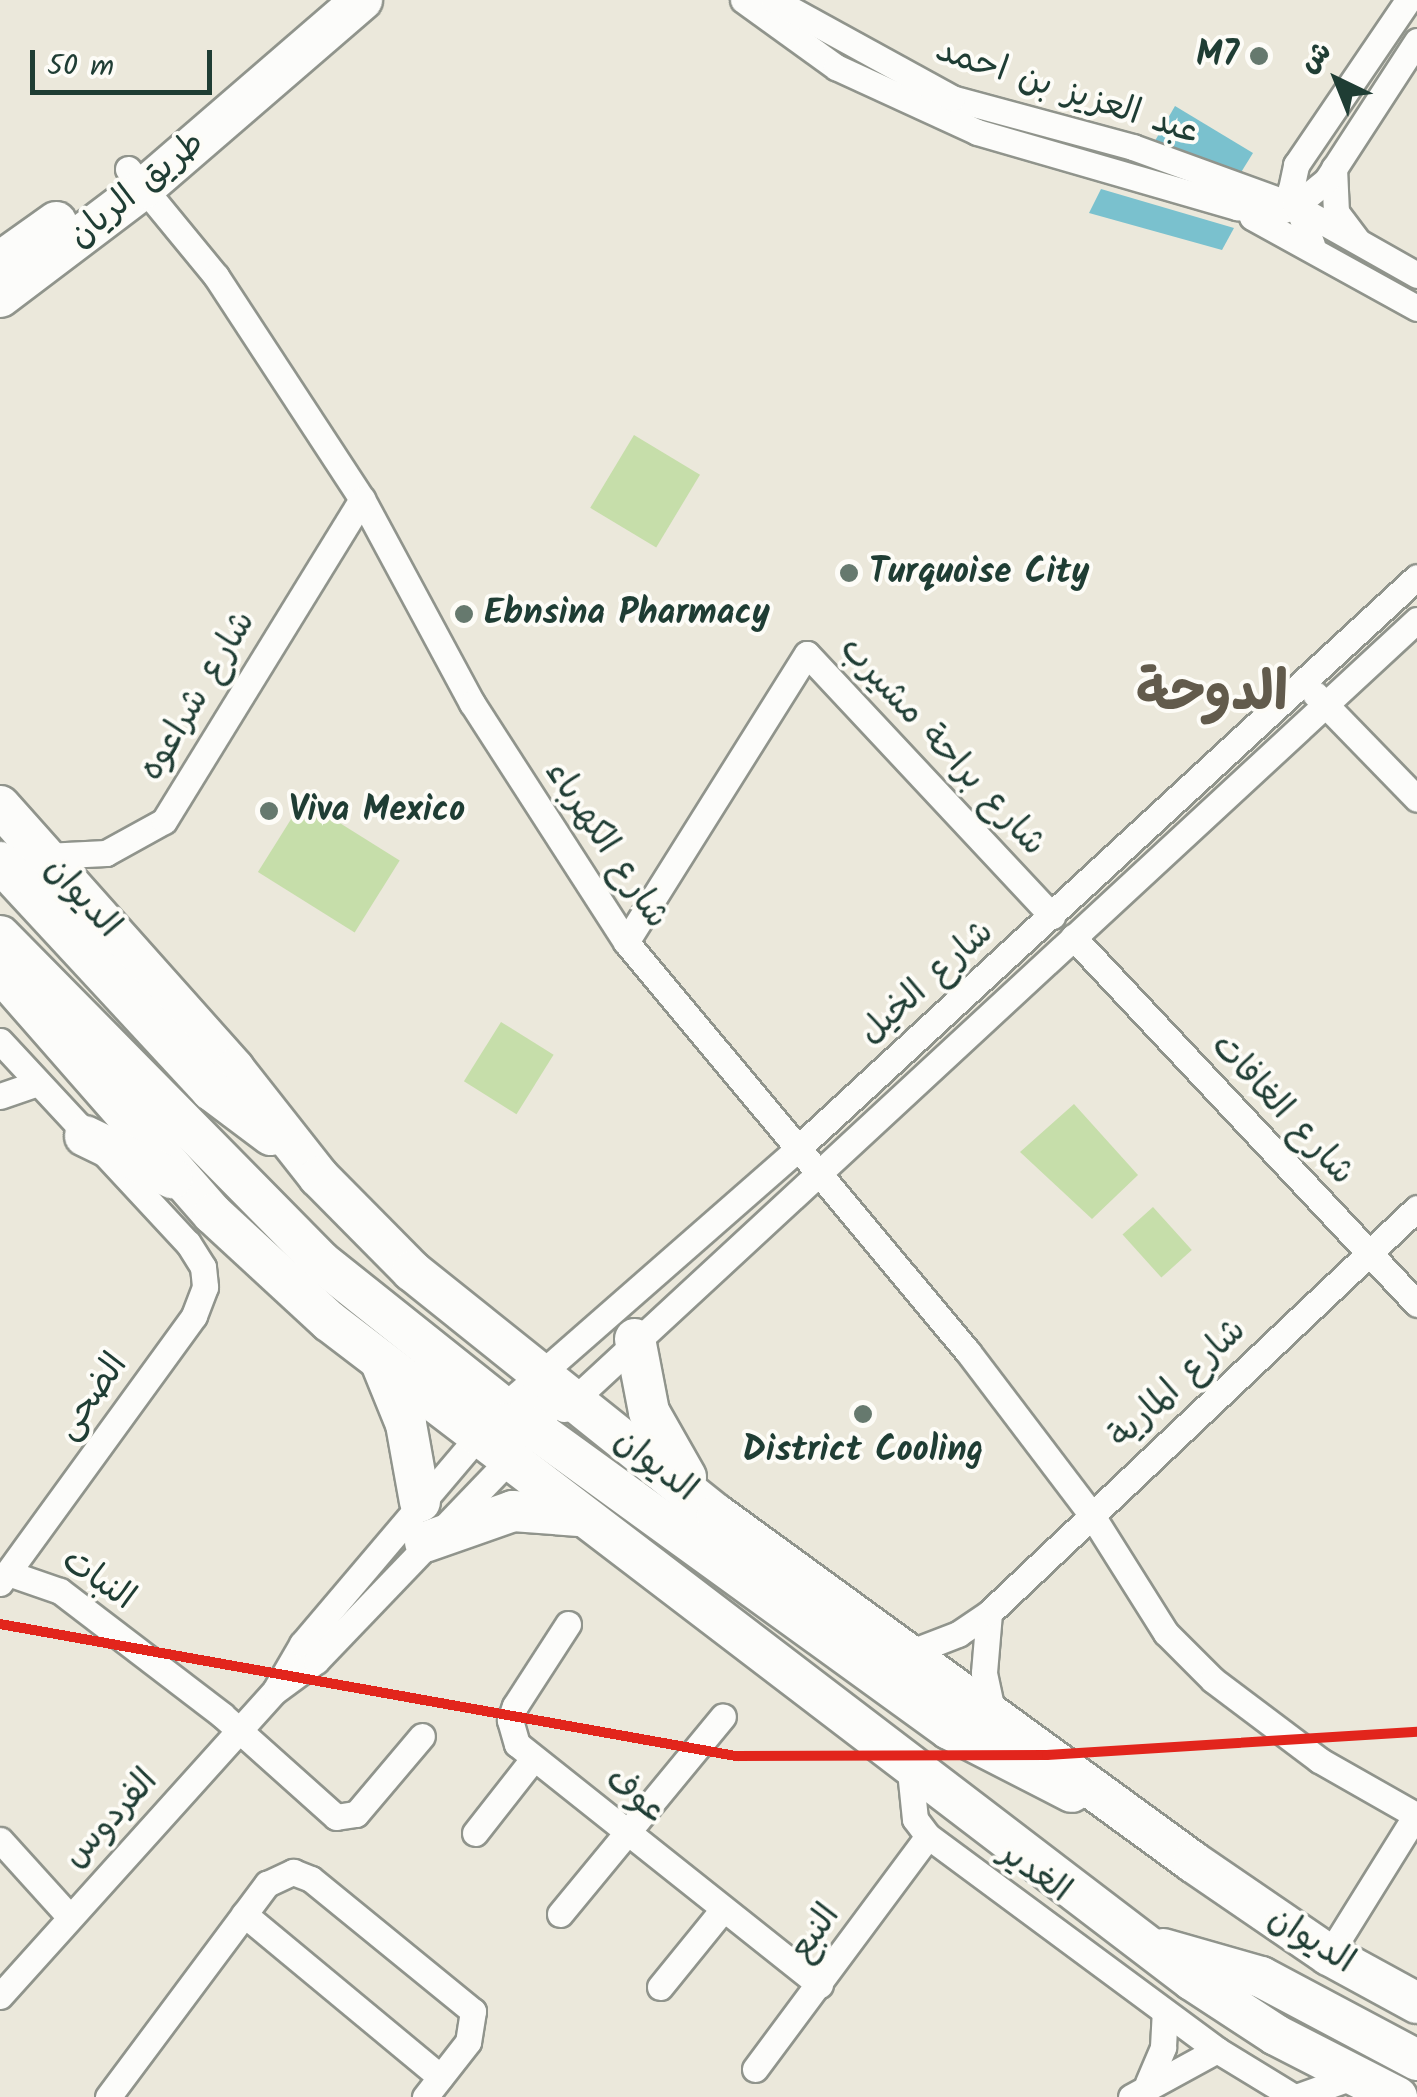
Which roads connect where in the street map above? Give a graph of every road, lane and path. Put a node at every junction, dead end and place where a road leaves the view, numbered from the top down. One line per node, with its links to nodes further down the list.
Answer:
1 (325, 0): 8 (main road, طريق الريان)
2 (362, 0): 8 (main road, طريق الريان)
3 (743, 0): 9 (street, عبد العزيز بن احمد)
4 (774, 0): 10 (street, عبد العزيز بن احمد)
5 (1408, 0): 10 (street)
6 (1417, 41): 7 (street)
7 (1334, 168): 10 (street); 12 (street)
8 (136, 178): 13 (main road, طريق الريان); 15 (main road, طريق الريان); 17 (street, شارع الكهرباء)
9 (1220, 202): 10 (street, عبد العزيز بن احمد); 11 (street, عبد العزيز بن احمد)
10 (1295, 206): 11 (street); 12 (street, عبد العزيز بن احمد)
11 (1312, 245): 16 (street, عبد العزيز بن احمد)
12 (1364, 246): 14 (street, عبد العزيز بن احمد)
13 (0, 262)
14 (1417, 276)
15 (0, 297)
16 (1417, 308)
17 (362, 499): 24 (street, شارع شراعوه); 29 (street, شارع الكهرباء)
18 (1417, 576): 20 (street, شارع الخيل)
19 (1417, 620): 21 (street, شارع الخيل)
20 (1305, 683): 21 (street); 26 (street, شارع الخيل)
21 (1326, 705): 22 (street); 28 (street, شارع الخيل)
22 (1417, 799)
23 (0, 806): 24 (main road, الديوان)
24 (44, 856): 37 (main road, الديوان)
25 (0, 862): 37 (main road)
26 (1052, 916): 29 (street, شارع براحة مشيرب); 38 (street, شارع الخيل)
27 (0, 936): 48 (main road)
28 (1073, 937): 30 (street, شارع الخيل); 31 (street, شارع الغافات)
29 (626, 942): 38 (street, شارع الكهرباء)
30 (1052, 958): 31 (street); 39 (street, شارع الخيل)
31 (1097, 963): 42 (street, شارع الغافات)
32 (0, 972): 40 (main road)
33 (0, 1041): 34 (street)
34 (38, 1083): 35 (street); 36 (street)
35 (0, 1096)
36 (85, 1136): 40 (main road); 55 (street, الضحى)
37 (293, 1145): 46 (main road, الديوان)
38 (798, 1147): 39 (street, شارع الكهرباء); 46 (street, شارع الخيل)
39 (816, 1169): 44 (street, شارع الخيل); 51 (street, شارع الكهرباء)
40 (186, 1185): 45 (main road)
41 (1417, 1208): 42 (street, شارع المارية)
42 (1369, 1254): 43 (street, شارع الغافات); 51 (street, شارع المارية)
43 (1417, 1304)
44 (635, 1339): 47 (street, شارع الخيل); 52 (main road)
45 (380, 1362): 48 (main road); 54 (main road)
46 (538, 1374): 47 (main road, الديوان); 48 (street, شارع الخيل)
47 (573, 1402): 48 (main road); 49 (street, شارع الخيل); 52 (main road, الديوان)
48 (490, 1421): 49 (main road); 50 (main road); 54 (street, الفردوس)
49 (538, 1432): 50 (street, شارع الخيل); 66 (main road)
50 (508, 1460): 53 (main road); 54 (street, الفردوس)
51 (1091, 1514): 56 (street, شارع المارية); 76 (street, شارع الكهرباء)
52 (716, 1515): 58 (main road, الديوان)
53 (586, 1517): 54 (main road); 65 (main road)
54 (422, 1522): 59 (street, الفردوس); 59 (street, الفردوس)
55 (4, 1578): 62 (street, النبات)
56 (989, 1612): 58 (street, شارع المارية); 60 (street)
57 (568, 1624): 64 (street, عوف)
58 (909, 1653): 60 (main road, الديوان)
59 (275, 1691): 62 (street, الفردوس)
60 (993, 1715): 66 (main road, الديوان)
61 (723, 1716): 67 (street)
62 (239, 1730): 63 (street, النبات); 74 (street, الفردوس)
63 (422, 1736)
64 (532, 1759): 67 (street, عوف); 68 (street)
65 (908, 1761): 69 (street); 75 (main road)
66 (1136, 1819): 76 (main road, الديوان)
67 (624, 1832): 71 (street, عوف); 73 (street)
68 (475, 1833)
69 (928, 1836): 77 (street, النبع); 81 (street, الغدير)
70 (0, 1840): 74 (street)
71 (721, 1912): 77 (street, عوف); 78 (street)
72 (244, 1914): 86 (street); 86 (street); 88 (street)
73 (560, 1914)
74 (69, 1916): 79 (street, الفردوس)
75 (1144, 1944): 83 (main road); 85 (main road)
76 (1329, 1955): 80 (main road, الديوان)
77 (820, 1986): 84 (street, النبع)
78 (660, 1988)
79 (0, 1996)
80 (1417, 2003)
81 (1165, 2012): 82 (street, الغدير); 87 (street)
82 (1217, 2050): 87 (street); 89 (street, الغدير)
83 (1417, 2060)
84 (755, 2069)
85 (1356, 2076): 89 (street, الغدير); 90 (main road)
86 (432, 2087)
87 (1140, 2090)
88 (108, 2097)
89 (1295, 2097)
90 (1397, 2097)

